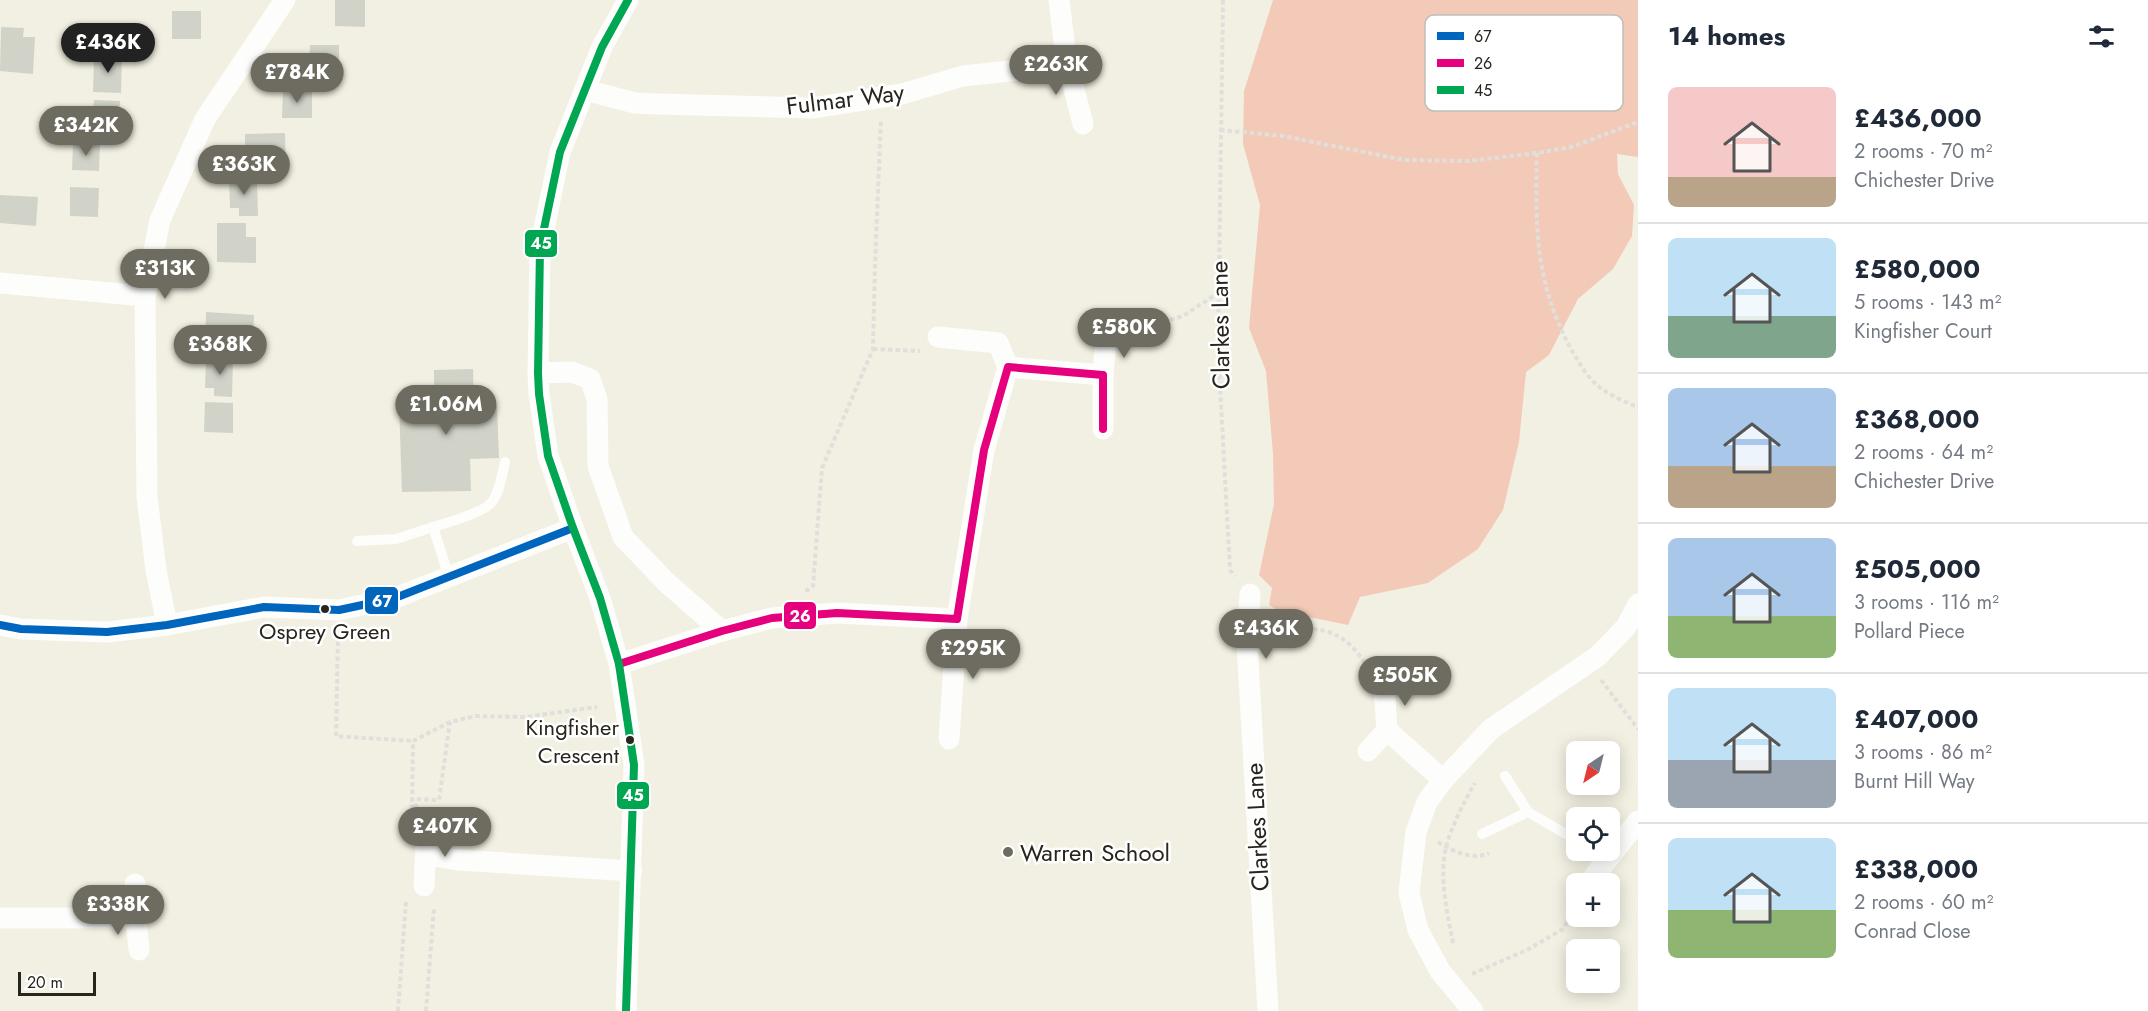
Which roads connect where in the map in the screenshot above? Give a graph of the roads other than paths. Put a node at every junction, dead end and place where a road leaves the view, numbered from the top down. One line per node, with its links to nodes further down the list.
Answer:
1 (285, 0): 8 (street)
2 (628, 0): 5 (street)
3 (1059, 0): 4 (street)
4 (1066, 58): 5 (street, Fulmar Way); 6 (street)
5 (585, 90): 12 (street)
6 (1083, 124)
7 (0, 284): 8 (street)
8 (146, 296): 24 (street)
9 (938, 337): 11 (street)
10 (1106, 339): 13 (street)
11 (1008, 367): 13 (street); 22 (street)
12 (538, 373): 17 (street); 25 (street)
13 (1103, 375): 14 (street)
14 (1103, 429)
15 (505, 462): 16 (lane)
16 (434, 527): 18 (lane); 19 (lane)
17 (573, 528): 19 (street); 28 (street)
18 (357, 541)
19 (449, 577): 24 (street)
20 (1250, 594): 27 (street, Clarkes Lane)
21 (1638, 604): 34 (street)
22 (957, 620): 25 (street); 31 (street)
23 (0, 625): 24 (street)
24 (167, 625)
25 (722, 631): 28 (street)
26 (1278, 637): 27 (street)
27 (1247, 643): 49 (street, Clarkes Lane)
28 (619, 664): 42 (street)
29 (1384, 687): 30 (street)
30 (1387, 730): 32 (street); 34 (street)
31 (949, 739)
32 (1368, 751)
33 (1505, 776): 35 (lane)
34 (1443, 780): 50 (street)
35 (1528, 812): 38 (lane); 39 (lane)
36 (1638, 821): 40 (street)
37 (427, 827): 41 (street)
38 (1482, 834)
39 (1566, 834)
40 (1620, 840)
41 (426, 855): 42 (street); 44 (street)
42 (632, 870): 48 (street)
43 (135, 884): 46 (street)
44 (429, 892)
45 (0, 918): 46 (street)
46 (136, 918): 47 (street)
47 (139, 950)
48 (626, 1011)
49 (1268, 1011)
50 (1473, 1011)

